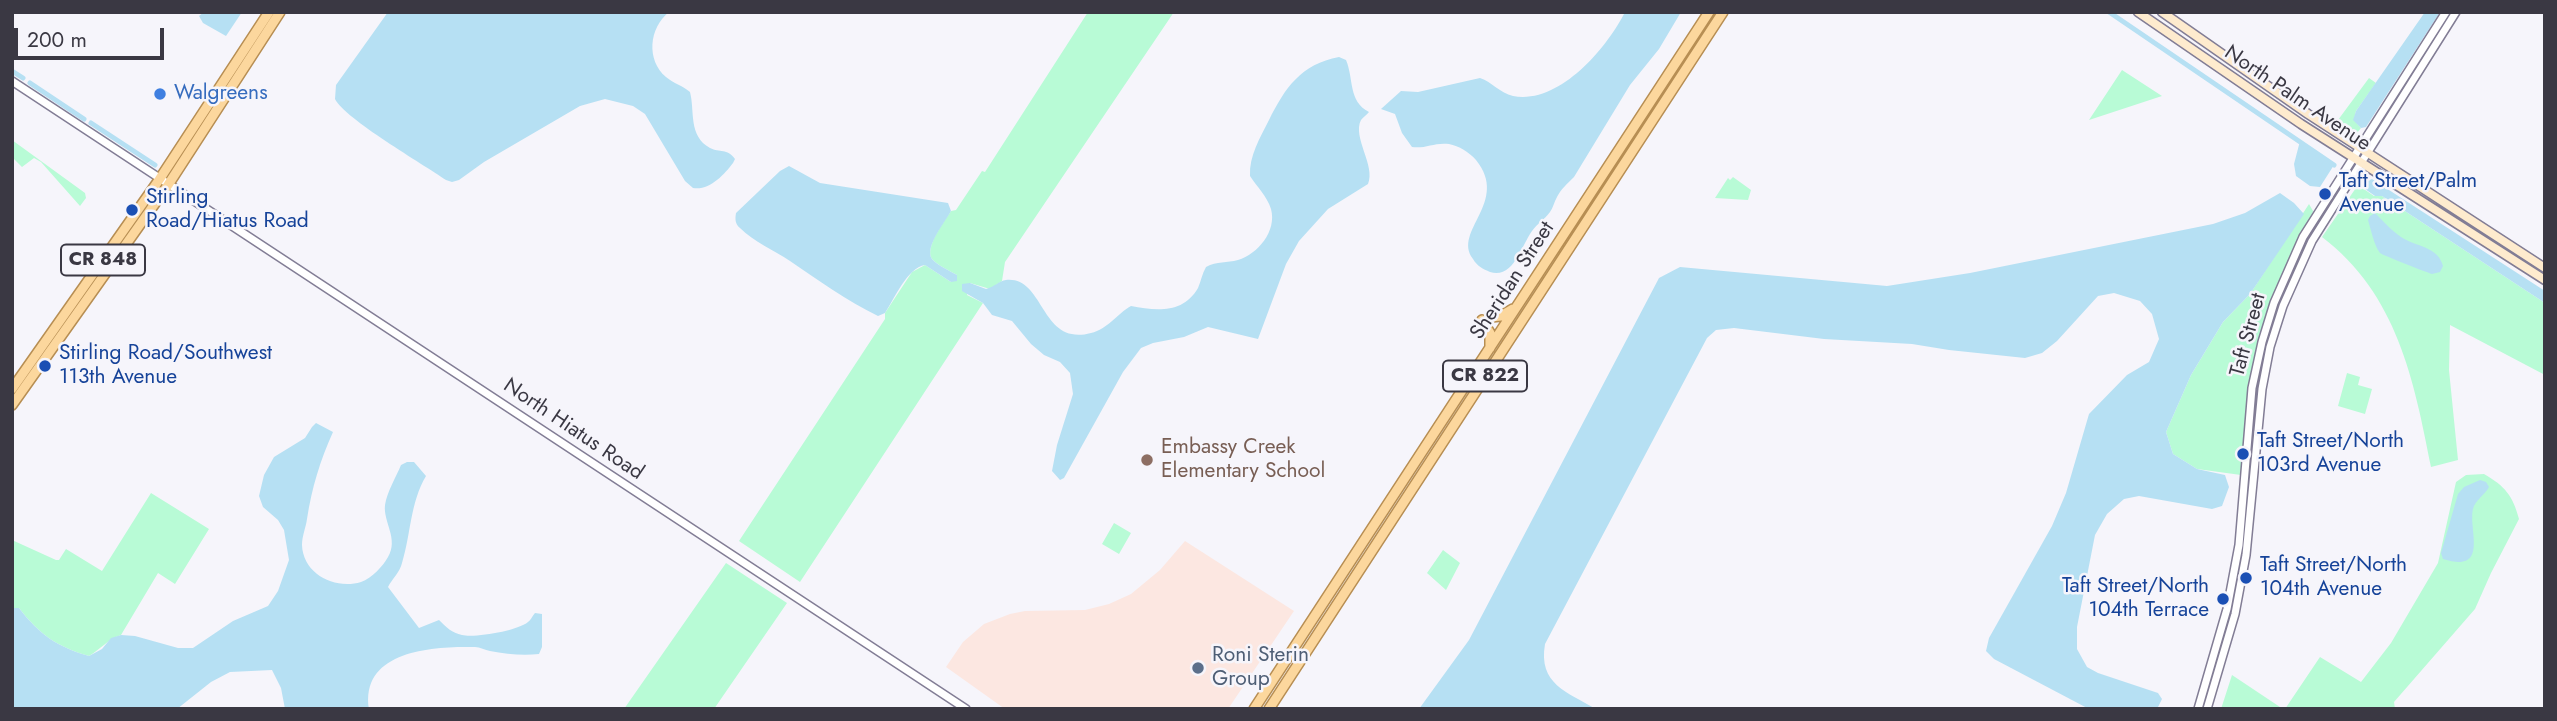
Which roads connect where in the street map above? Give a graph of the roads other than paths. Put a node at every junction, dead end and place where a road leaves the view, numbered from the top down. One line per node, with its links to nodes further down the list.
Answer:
1 (269, 12): 14 (main road, CR 848)
2 (280, 12): 14 (main road, CR 848)
3 (1709, 12): 17 (main road, Sheridan Street / CR 822)
4 (1723, 12): 22 (main road, Sheridan Street / CR 822)
5 (2138, 12): 12 (main road, North Palm Avenue)
6 (2162, 12): 10 (main road, North Palm Avenue)
7 (2446, 12): 10 (street, Taft Street)
8 (2456, 12): 11 (street, Taft Street)
9 (12, 81): 14 (street, North Hiatus Road)
10 (2360, 148): 11 (main road, North Palm Avenue); 12 (street, Taft Street)
11 (2368, 153): 13 (street, Taft Street); 15 (main road, North Palm Avenue)
12 (2353, 158): 13 (main road, North Palm Avenue); 28 (street, Taft Street)
13 (2362, 163): 16 (main road, North Palm Avenue); 29 (street, Taft Street)
14 (163, 182): 19 (main road, CR 848); 20 (main road, CR 848); 25 (street, North Hiatus Road)
15 (2545, 268)
16 (2545, 280)
17 (1517, 306): 18 (main road, Sheridan Street / CR 822); 18 (main road)
18 (1490, 348): 21 (main road, Sheridan Street / CR 822)
19 (12, 389)
20 (12, 405)
21 (1385, 509): 22 (main road); 23 (main road, Sheridan Street / CR 822)
22 (1395, 516): 24 (main road, Sheridan Street / CR 822)
23 (1266, 691): 24 (main road); 26 (main road, Sheridan Street / CR 822)
24 (1276, 698): 27 (main road, Sheridan Street / CR 822)
25 (966, 709)
26 (1254, 709)
27 (1269, 709)
28 (2198, 709)
29 (2207, 709)

